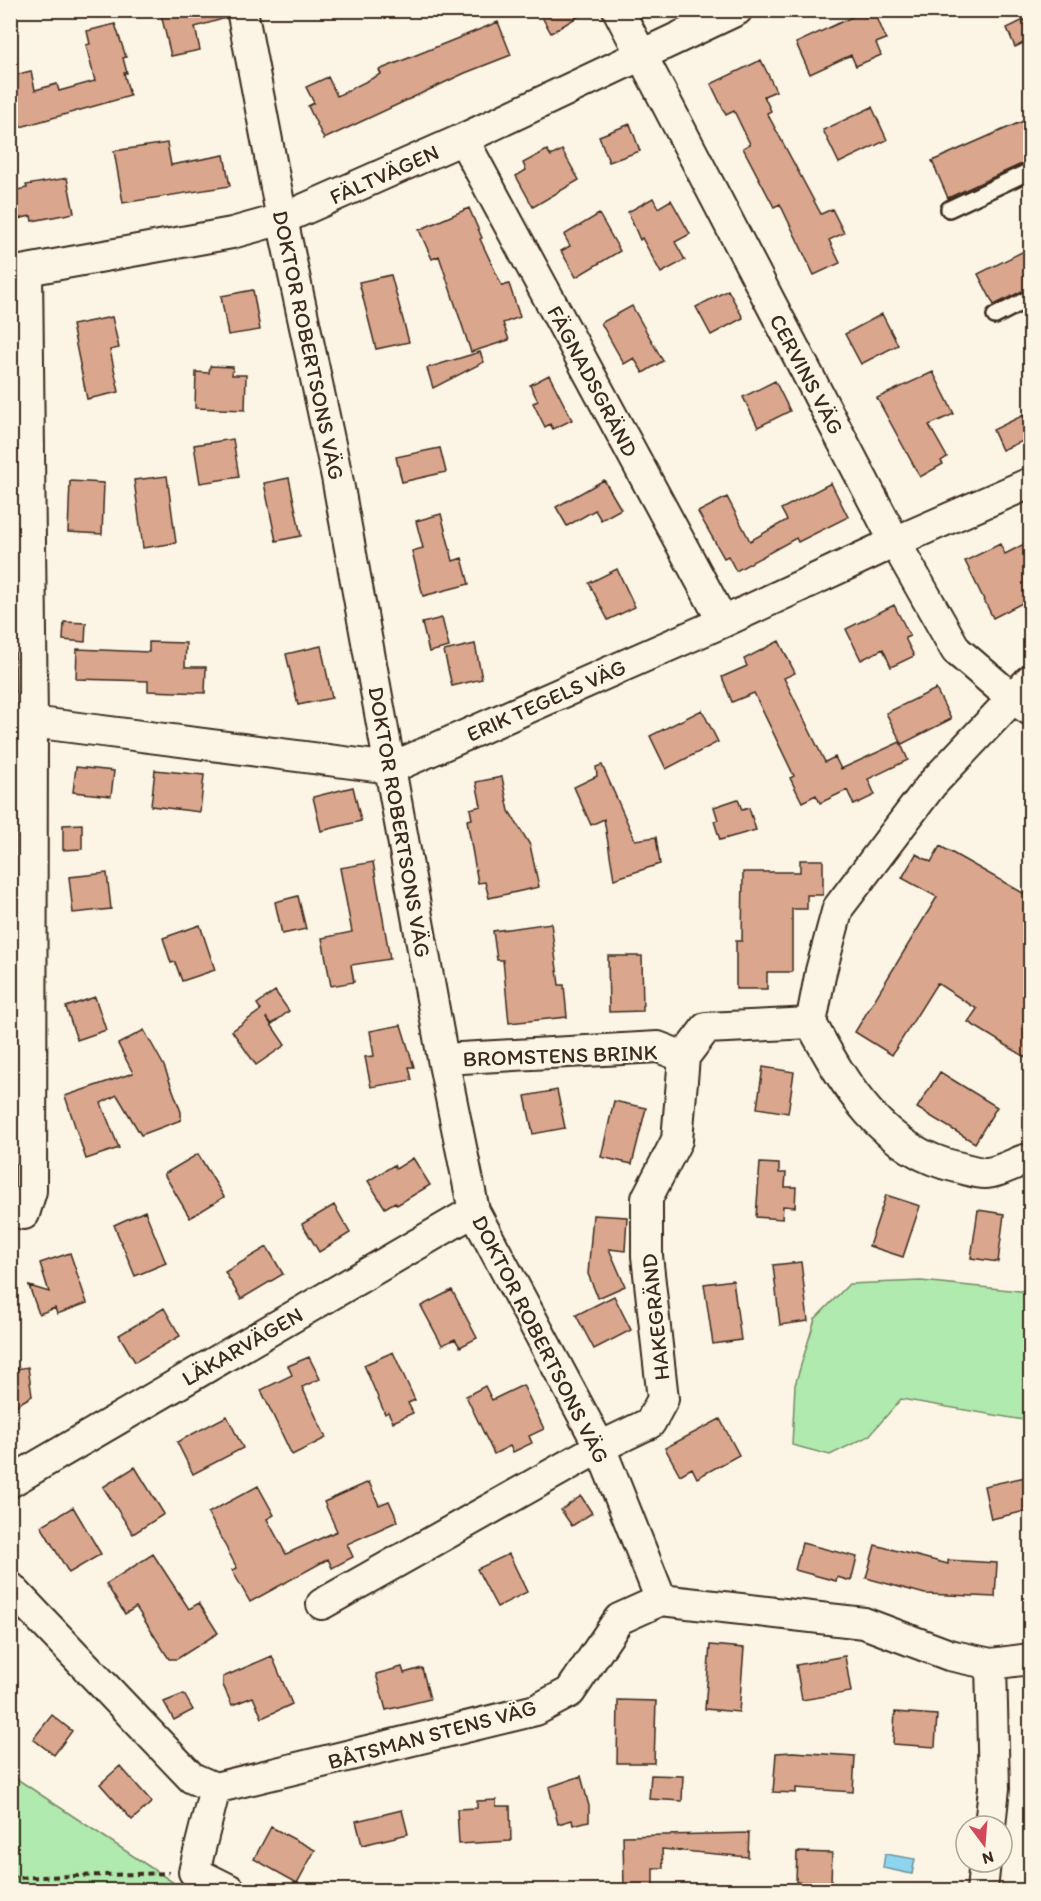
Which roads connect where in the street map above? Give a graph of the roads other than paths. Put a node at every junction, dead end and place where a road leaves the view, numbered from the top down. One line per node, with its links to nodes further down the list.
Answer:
1 (242, 10): 8 (street, DOKTOR ROBERTSONS VÄG)
2 (618, 10): 4 (street, CERVINS VÄG)
3 (737, 10): 4 (street, FÄLTVÄGEN)
4 (641, 55): 5 (street, FÄLTVÄGEN); 13 (street, CERVINS VÄG)
5 (463, 139): 8 (street, FÄLTVÄGEN); 14 (street, FÄGNADSGRÄND)
6 (1030, 171): 7 (lane)
7 (949, 209)
8 (282, 219): 9 (street, FÄLTVÄGEN); 17 (street, DOKTOR ROBERTSONS VÄG)
9 (19, 272): 16 (street)
10 (1030, 298): 11 (lane)
11 (995, 316)
12 (1030, 483): 13 (street, ERIK TEGELS VÄG)
13 (895, 542): 14 (street, ERIK TEGELS VÄG); 15 (street, CERVINS VÄG)
14 (723, 622): 17 (street, ERIK TEGELS VÄG)
15 (1025, 696): 18 (street)
16 (32, 722): 17 (street); 23 (street)
17 (391, 768): 20 (street, DOKTOR ROBERTSONS VÄG)
18 (811, 1023): 19 (street, BROMSTENS BRINK); 21 (street)
19 (684, 1056): 20 (street, BROMSTENS BRINK); 24 (street, HAKEGRÄND)
20 (443, 1059): 22 (street, DOKTOR ROBERTSONS VÄG)
21 (1024, 1160)
22 (474, 1211): 24 (street, DOKTOR ROBERTSONS VÄG); 25 (street, LÄKARVÄGEN)
23 (24, 1214)
24 (600, 1447): 27 (street, DOKTOR ROBERTSONS VÄG); 28 (street, HAKEGRÄND)
25 (10, 1482)
26 (10, 1587): 31 (street)
27 (661, 1600): 30 (street); 31 (street, BÅTSMAN STENS VÄG)
28 (322, 1604)
29 (1030, 1659): 30 (street)
30 (991, 1664): 32 (street)
31 (215, 1788): 34 (street)
32 (991, 1814)
33 (984, 1874): 35 (street)
34 (230, 1890)
35 (982, 1890)

